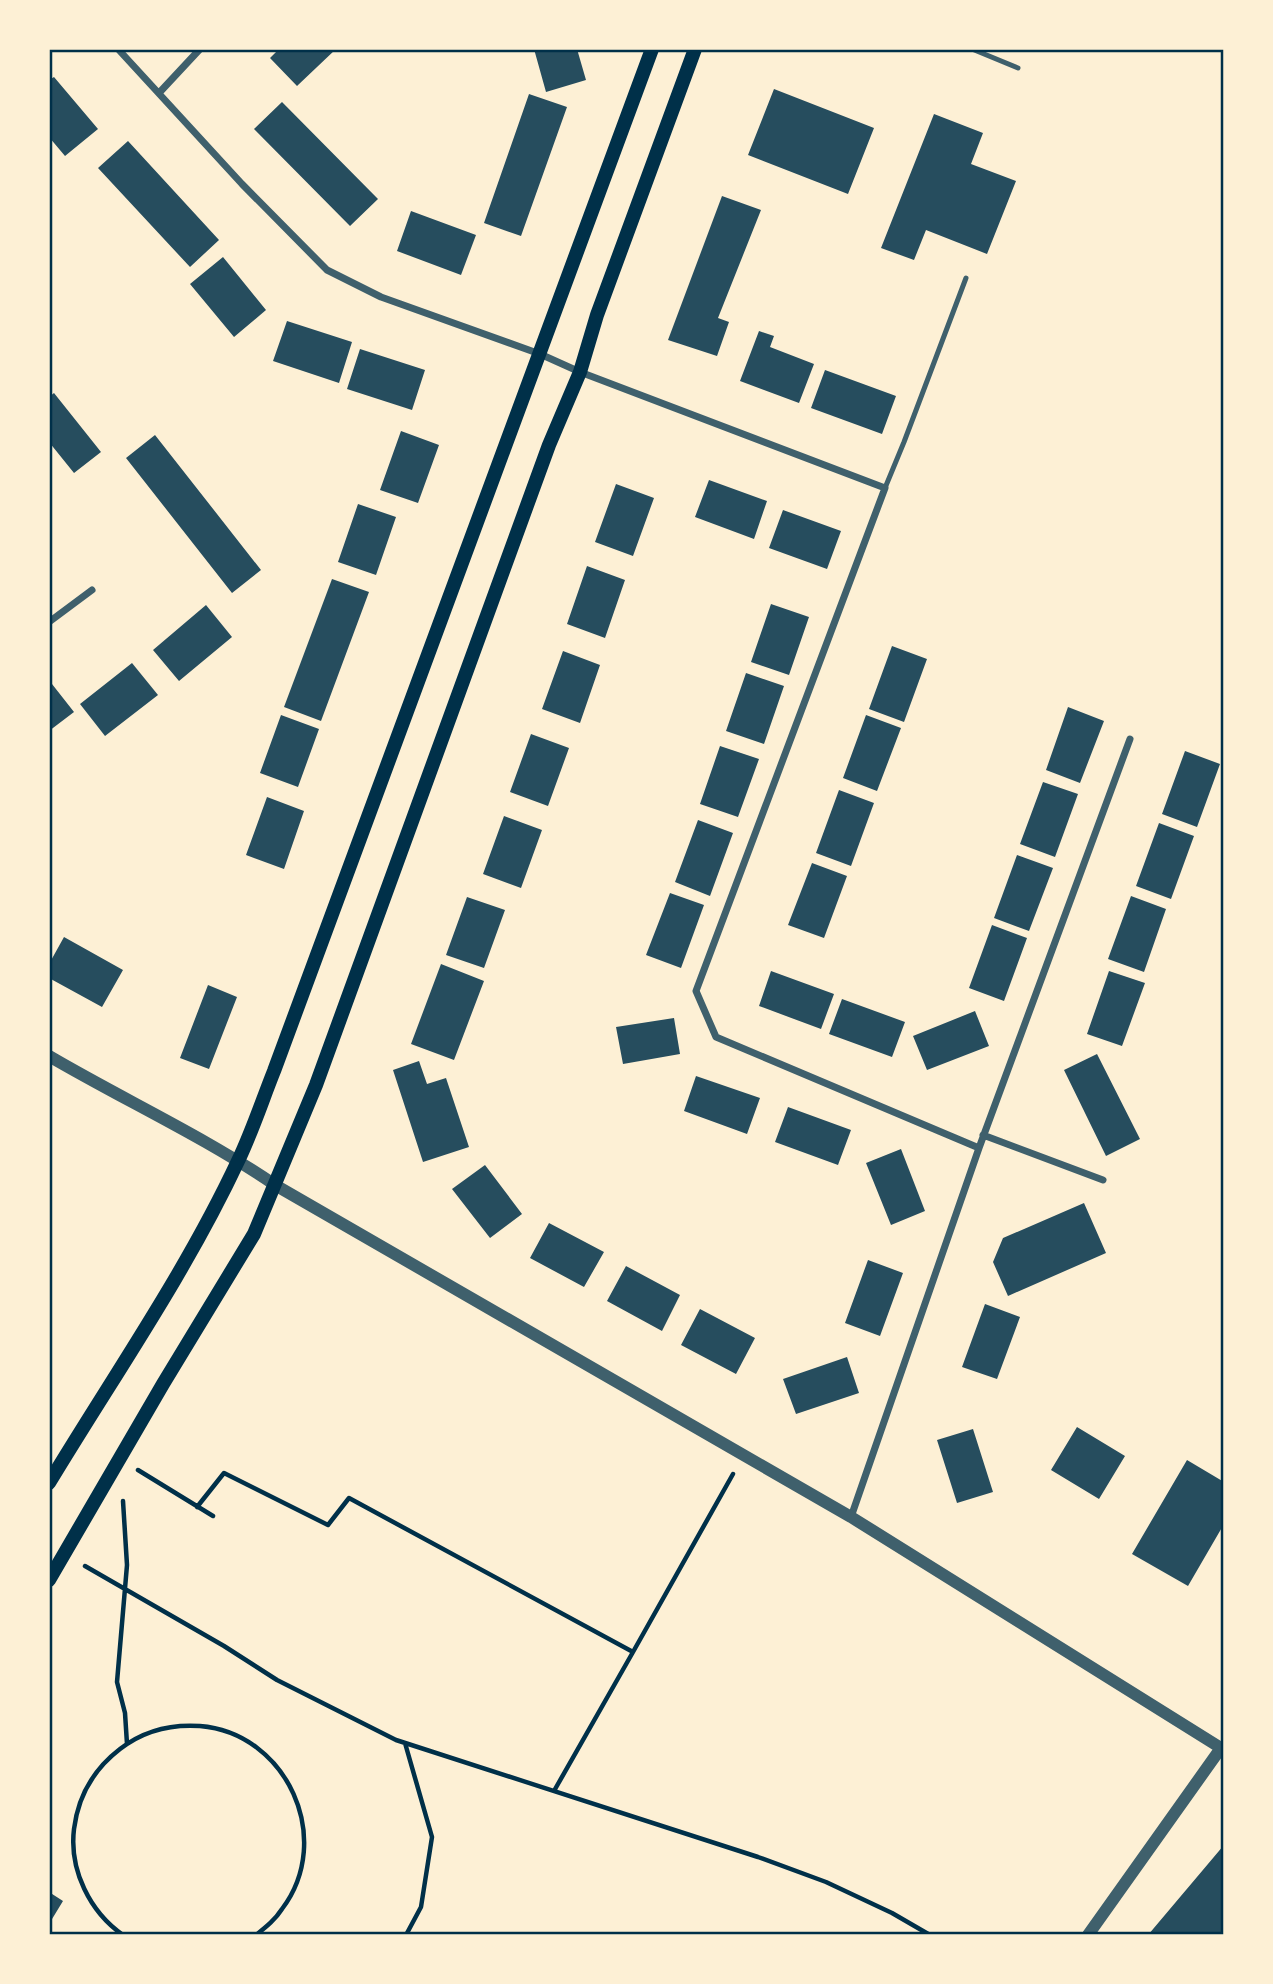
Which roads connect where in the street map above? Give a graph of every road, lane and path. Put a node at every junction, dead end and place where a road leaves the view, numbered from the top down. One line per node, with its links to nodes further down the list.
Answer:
1 (118, 49): 7 (street)
2 (200, 49): 7 (street)
3 (652, 49): 9 (main road)
4 (695, 49): 10 (main road)
5 (972, 49): 6 (lane)
6 (1018, 68)
7 (159, 93): 9 (street)
8 (965, 278): 11 (lane)
9 (540, 354): 10 (street); 18 (main road)
10 (579, 372): 11 (street); 20 (main road)
11 (885, 488): 17 (street)
12 (92, 590): 13 (street)
13 (49, 622)
14 (1130, 739): 16 (street)
15 (49, 1056): 18 (street)
16 (984, 1135): 17 (street); 19 (street)
17 (979, 1148): 26 (street)
18 (238, 1160): 20 (street); 23 (main road)
19 (1103, 1180)
20 (275, 1185): 21 (street); 22 (main road)
21 (743, 1455): 26 (street); 30 (path)
22 (119, 1459): 24 (path); 28 (main road); 29 (path)
23 (49, 1483)
24 (197, 1507): 25 (path); 30 (path)
25 (213, 1516)
26 (850, 1517): 33 (street)
27 (89, 1557): 29 (path)
28 (49, 1580)
29 (125, 1589): 31 (path); 32 (path)
30 (633, 1652): 34 (path)
31 (405, 1742): 34 (path); 37 (path)
32 (127, 1744): 35 (path); 36 (path)
33 (1222, 1748): 39 (street)
34 (554, 1791): 38 (path)
35 (123, 1935)
36 (256, 1935)
37 (406, 1935)
38 (930, 1935)
39 (1088, 1935)

